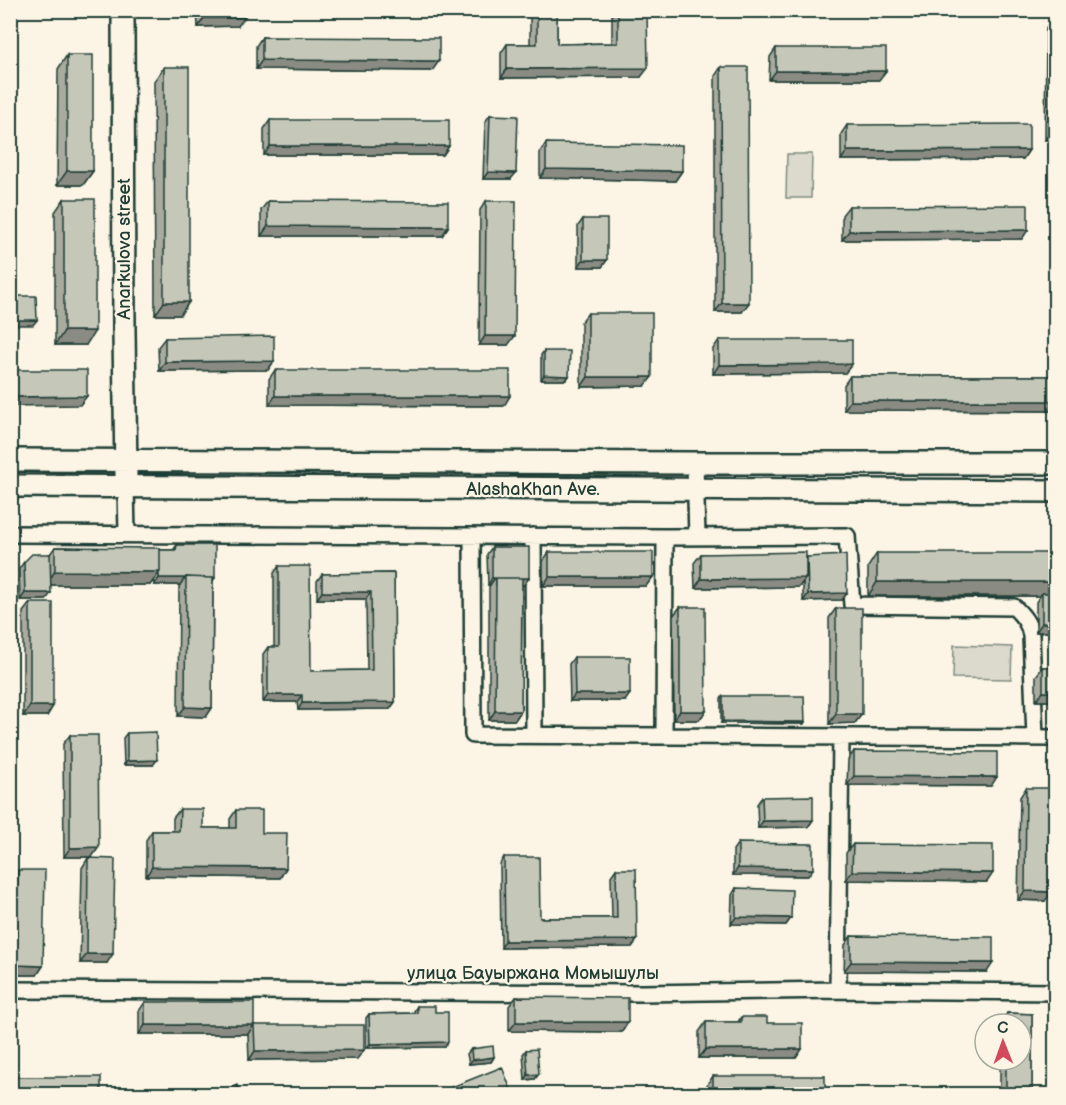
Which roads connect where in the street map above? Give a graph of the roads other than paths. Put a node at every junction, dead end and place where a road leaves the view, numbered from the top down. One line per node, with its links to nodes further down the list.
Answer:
1 (123, 10): 3 (main road, Anarkulova street)
2 (10, 460): 3 (main road, AlashaKhan Ave.)
3 (126, 460): 4 (main road, AlashaKhan Ave.); 7 (main road, Anarkulova street)
4 (695, 463): 5 (main road, AlashaKhan Ave.); 8 (street)
5 (1056, 463)
6 (10, 486): 7 (main road, AlashaKhan Ave.)
7 (126, 487): 8 (main road, AlashaKhan Ave.); 11 (street)
8 (695, 489): 9 (main road, AlashaKhan Ave.); 15 (street)
9 (1056, 491)
10 (10, 534): 11 (street)
11 (127, 534): 12 (street)
12 (472, 536): 13 (street); 16 (street)
13 (533, 536): 14 (street); 16 (street)
14 (665, 537): 15 (street); 17 (street)
15 (697, 537): 19 (street)
16 (534, 735): 17 (street)
17 (664, 736): 18 (street)
18 (841, 736): 19 (street); 22 (street)
19 (1035, 738): 20 (street)
20 (1056, 738)
21 (10, 990): 22 (street, улица Бауыржана Момышулы)
22 (838, 990): 23 (street, улица Бауыржана Момышулы)
23 (1056, 992)

